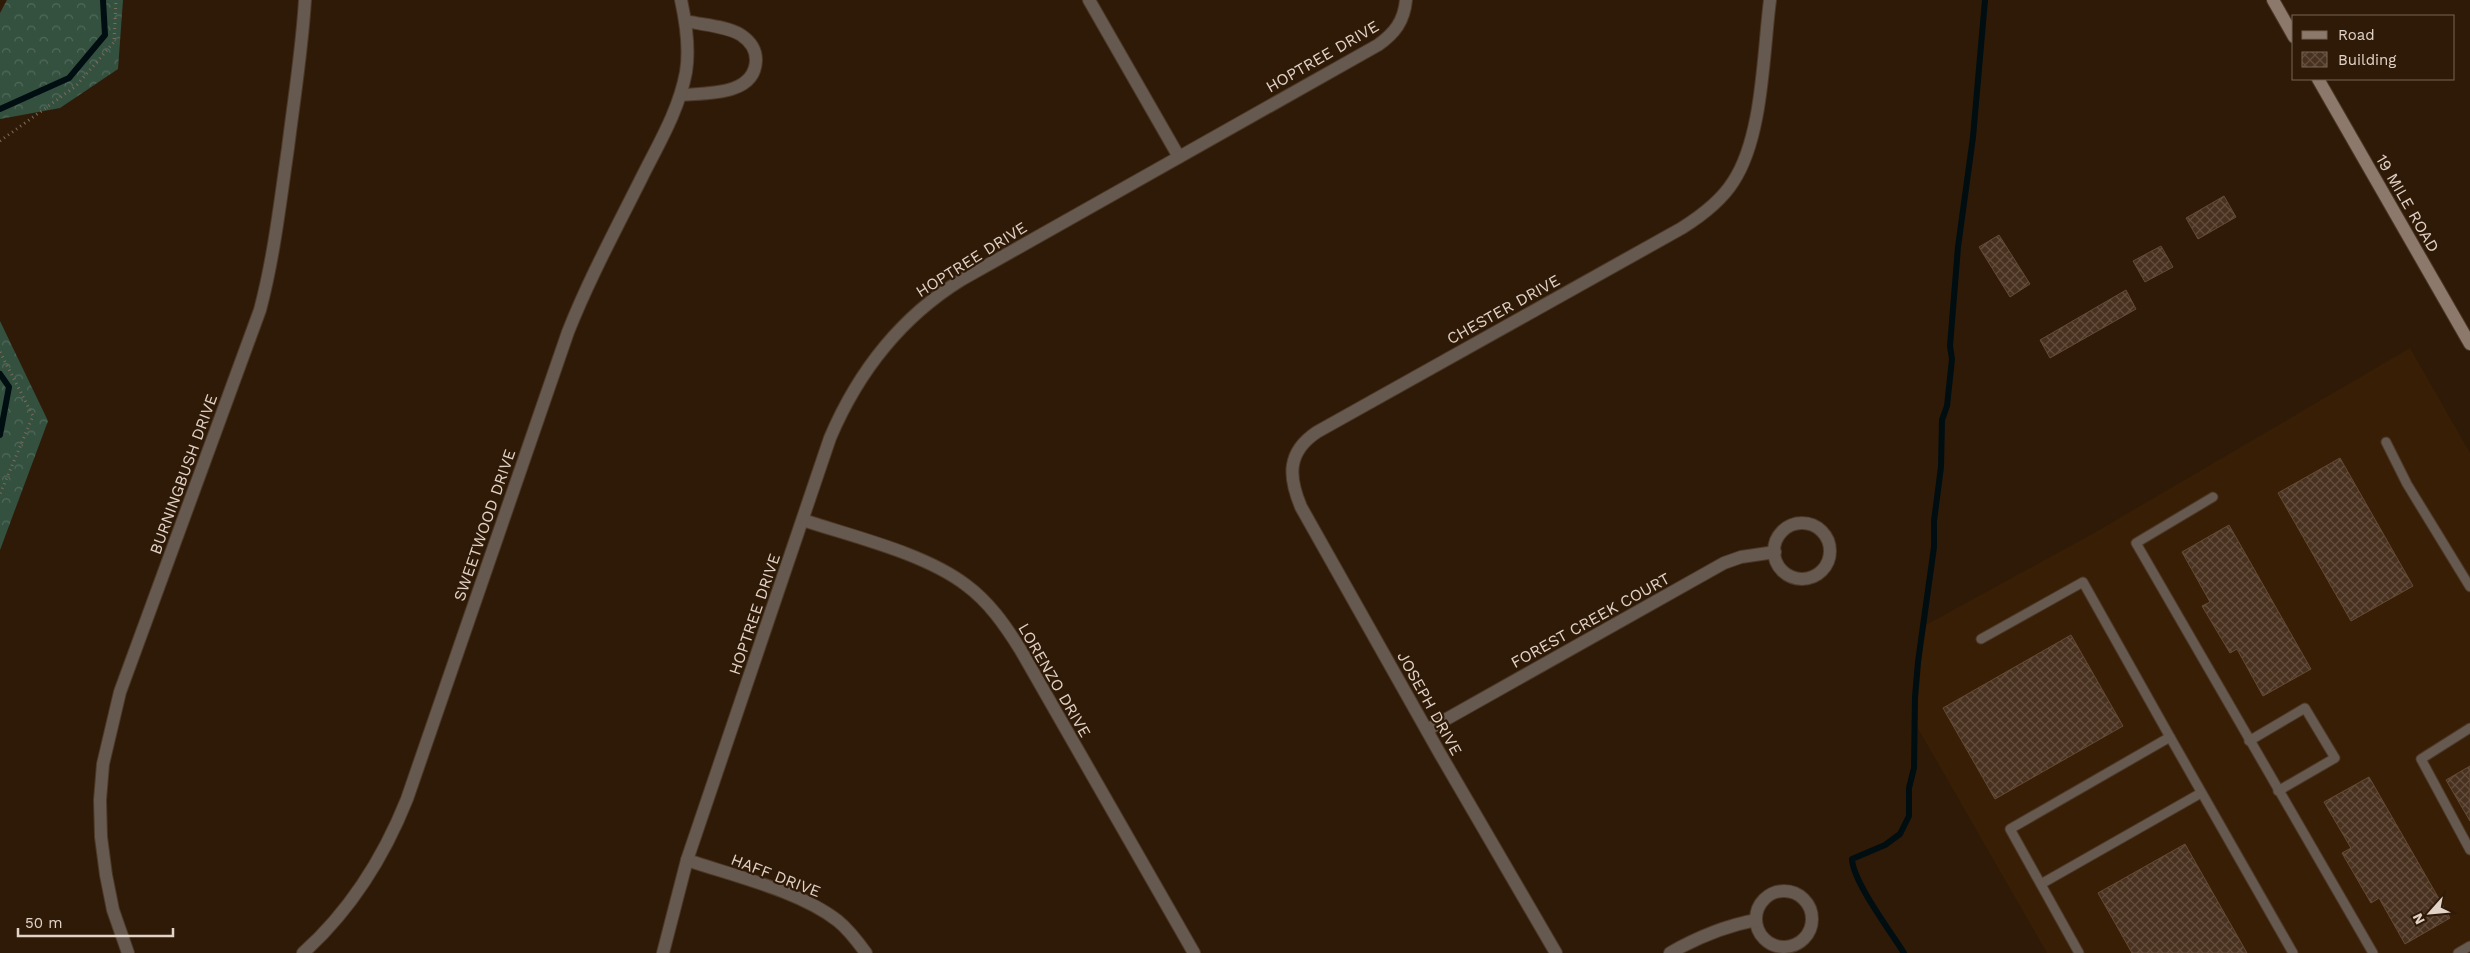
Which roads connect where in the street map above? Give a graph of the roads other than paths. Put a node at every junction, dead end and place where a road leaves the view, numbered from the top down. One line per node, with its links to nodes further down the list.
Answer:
1 (305, 0): 31 (street, BURNINGBUSH DRIVE)
2 (681, 0): 7 (street, SWEETWOOD DRIVE)
3 (1089, 0): 11 (street)
4 (1406, 0): 11 (street, HOPTREE DRIVE)
5 (1770, 0): 14 (street, CHESTER DRIVE)
6 (2273, 0): 8 (main road)
7 (686, 21): 10 (street, SWEETWOOD DRIVE); 10 (street)
8 (2292, 33)
9 (2319, 80): 12 (main road, 19 MILE ROAD)
10 (681, 95): 32 (street, SWEETWOOD DRIVE)
11 (1179, 156): 16 (street, HOPTREE DRIVE)
12 (2470, 344)
13 (2386, 442): 18 (lane)
14 (1293, 463): 21 (street, JOSEPH DRIVE)
15 (2213, 497): 23 (lane)
16 (803, 520): 27 (street, HOPTREE DRIVE); 35 (street, LORENZO DRIVE)
17 (1775, 552): 17 (street); 21 (street, FOREST CREEK COURT)
18 (2470, 587)
19 (1981, 639): 22 (lane)
20 (2470, 728): 26 (lane)
21 (1427, 730): 36 (street, JOSEPH DRIVE)
22 (2170, 737): 25 (lane); 28 (lane)
23 (2249, 741): 24 (lane); 24 (lane)
24 (2278, 791): 40 (lane)
25 (2202, 793): 28 (lane); 39 (lane)
26 (2470, 850)
27 (687, 860): 33 (street, HOPTREE DRIVE); 34 (street, HAFF DRIVE)
28 (2041, 884): 38 (lane)
29 (1756, 920): 29 (street); 37 (street)
30 (2470, 946): 41 (lane)
31 (128, 953)
32 (303, 953)
33 (663, 953)
34 (866, 953)
35 (1194, 953)
36 (1556, 953)
37 (1670, 953)
38 (2079, 953)
39 (2293, 953)
40 (2373, 953)
41 (2458, 953)

